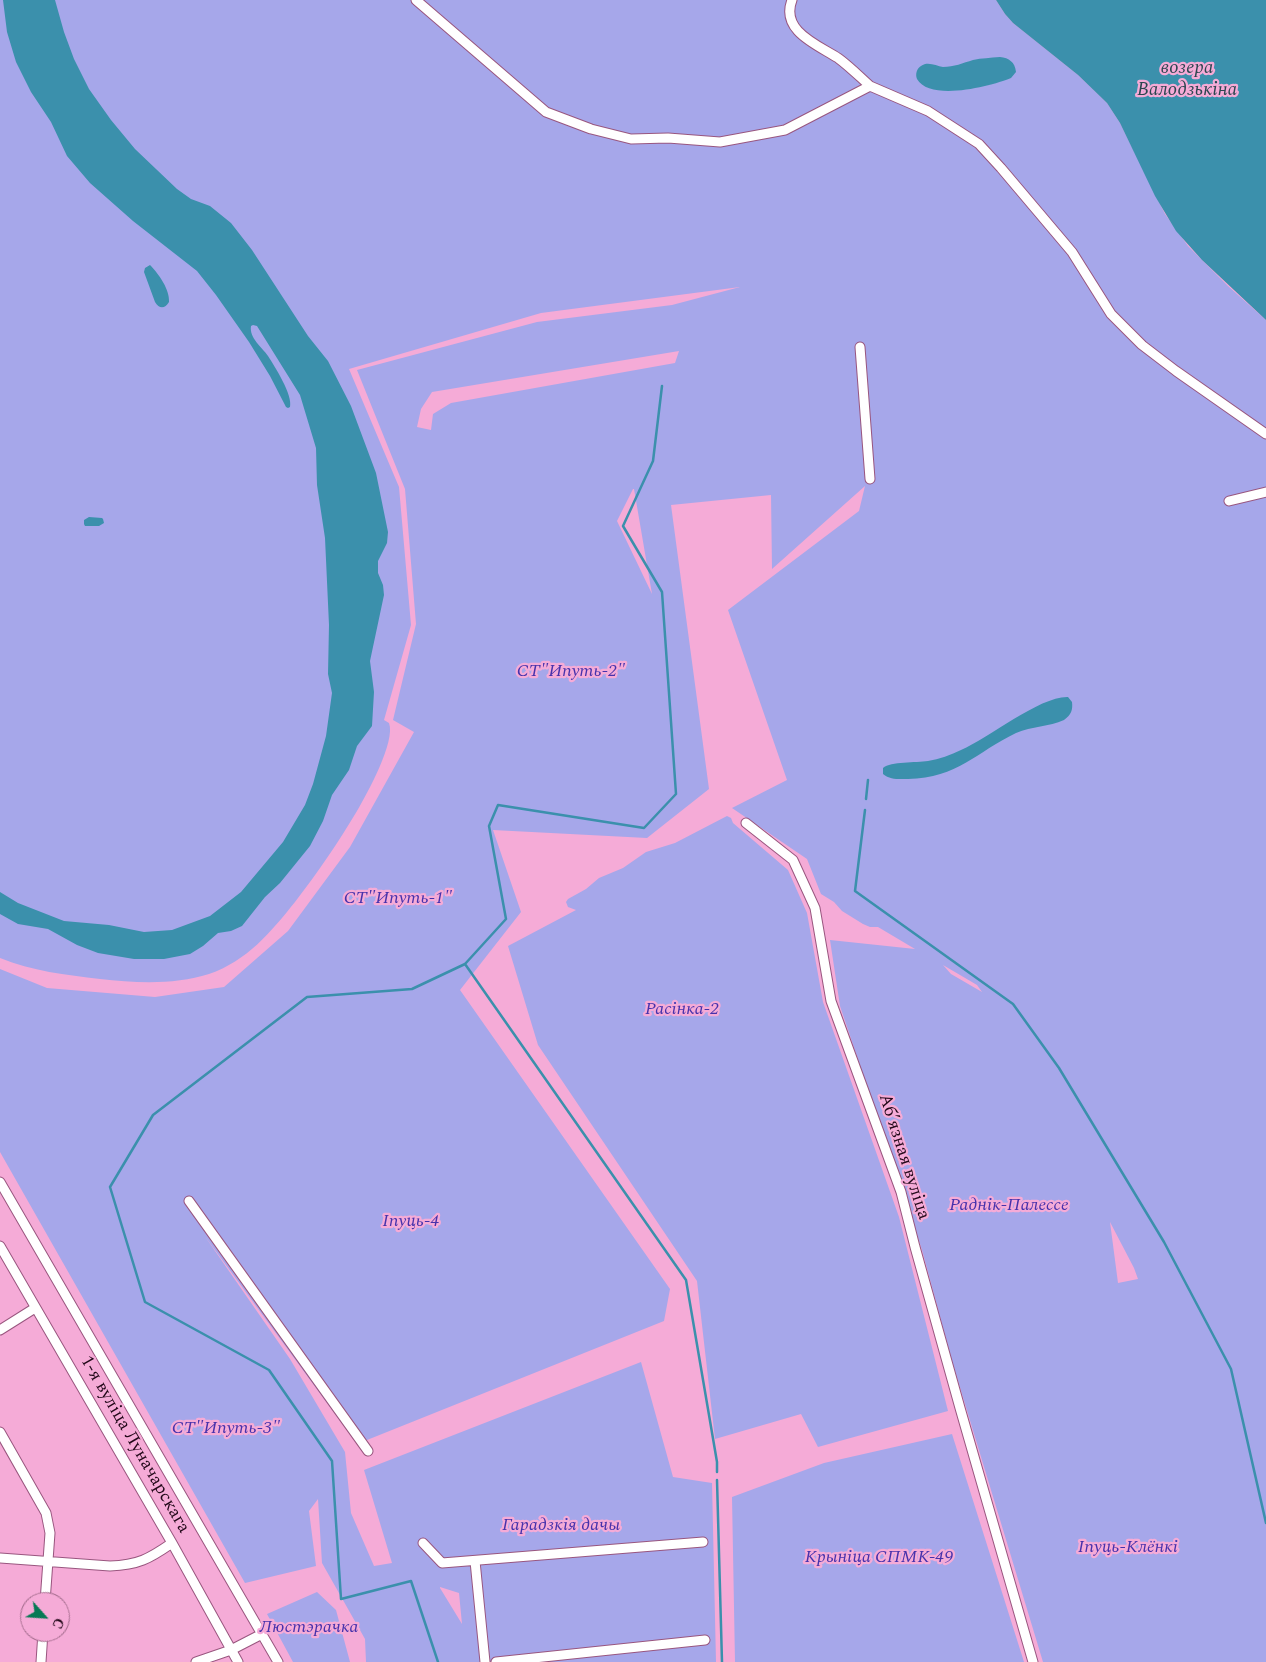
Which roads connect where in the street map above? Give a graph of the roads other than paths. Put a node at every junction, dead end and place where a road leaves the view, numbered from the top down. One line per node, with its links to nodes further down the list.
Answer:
1 (416, 0): 3 (street)
2 (792, 0): 3 (street)
3 (870, 86): 5 (street)
4 (860, 347): 6 (street)
5 (1266, 434)
6 (870, 479)
7 (1266, 492): 8 (street)
8 (1228, 500)
9 (746, 823): 34 (street, Абʼязная вуліца)
10 (0, 1182): 24 (street)
11 (189, 1201): 16 (street)
12 (0, 1246): 13 (street, 1-я вуліца Луначарскага)
13 (36, 1308): 14 (street); 18 (street, 1-я вуліца Луначарскага)
14 (0, 1330)
15 (0, 1432): 22 (street)
16 (368, 1451)
17 (704, 1542): 21 (street)
18 (172, 1543): 22 (street); 27 (street, 1-я вуліца Луначарскага)
19 (423, 1543): 21 (street)
20 (0, 1558): 22 (street)
21 (475, 1560): 32 (street)
22 (48, 1561): 23 (street)
23 (46, 1592)
24 (262, 1634): 27 (street); 31 (street)
25 (705, 1640): 33 (street)
26 (42, 1642): 28 (street)
27 (231, 1650): 29 (street); 30 (street, 1-я вуліца Луначарскага)
28 (41, 1662)
29 (196, 1662)
30 (238, 1662)
31 (278, 1662)
32 (485, 1662)
33 (496, 1662)
34 (1033, 1662)

